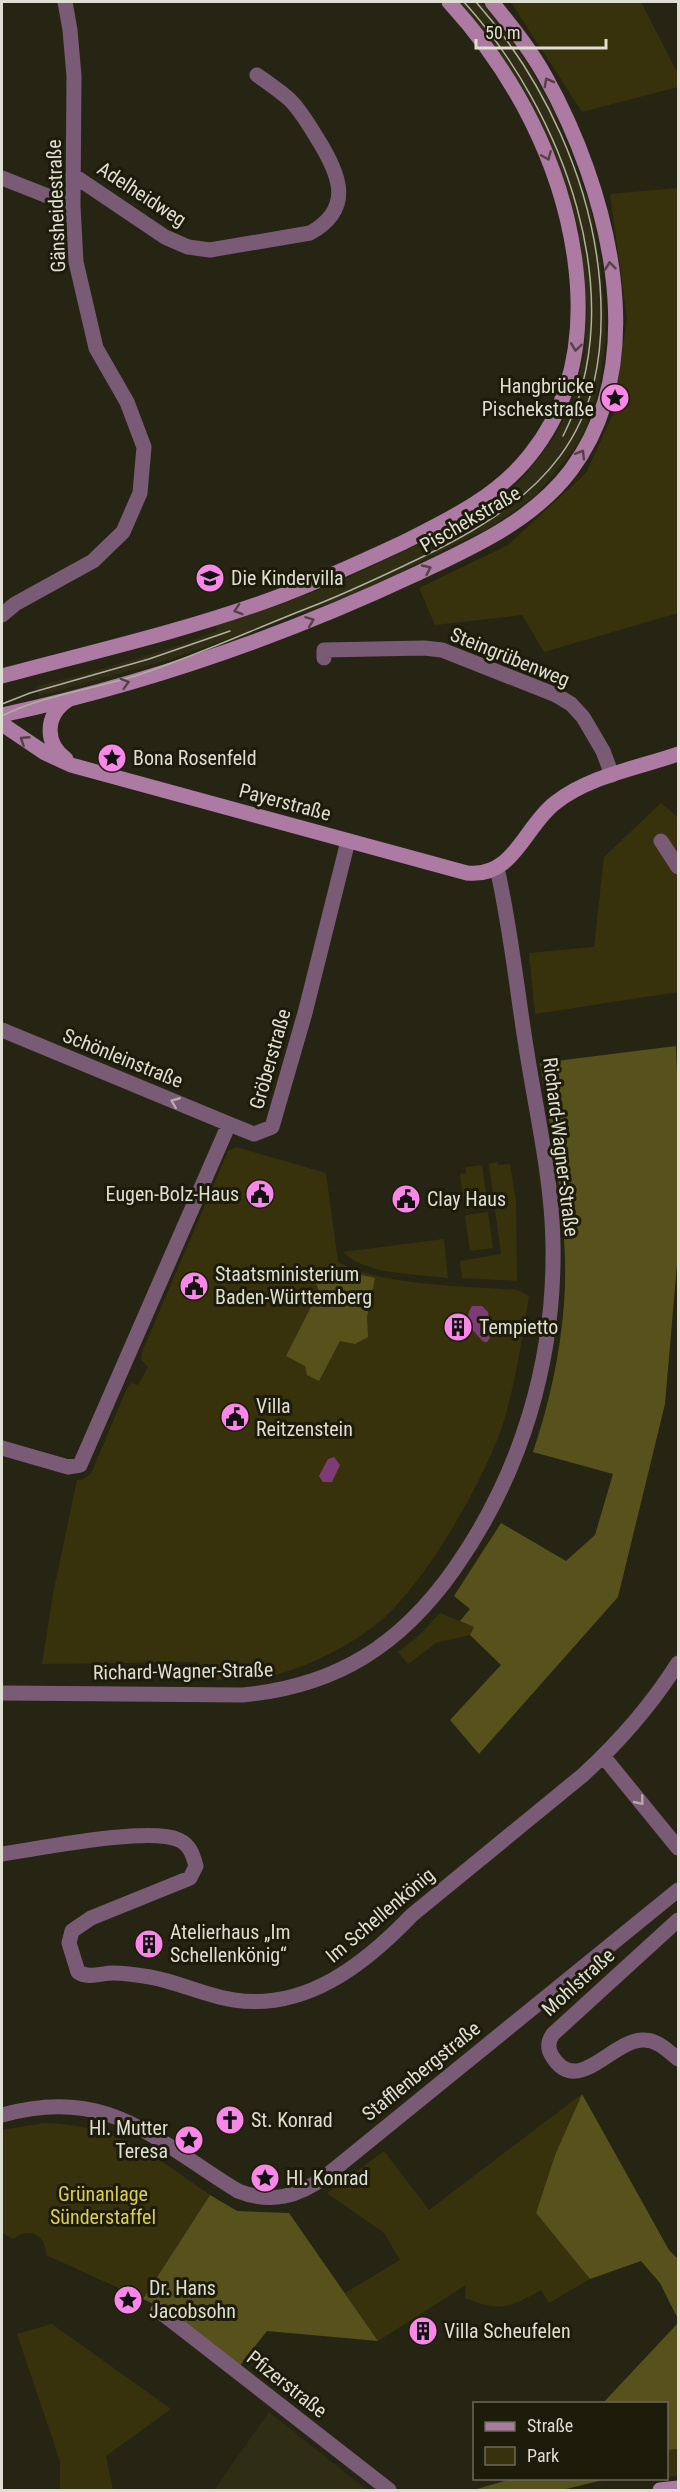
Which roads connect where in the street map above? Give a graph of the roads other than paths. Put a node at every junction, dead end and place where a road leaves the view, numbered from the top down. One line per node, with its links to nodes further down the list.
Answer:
1 (65, 2): 5 (street, Gänsheidestraße)
2 (449, 2): 10 (main road, Pischekstraße, one-way to 10)
3 (492, 2): 13 (main road, Pischekstraße, one-way to 3)
4 (257, 75): 5 (street, Adelheidweg)
5 (73, 175): 7 (street, Gänsheidestraße)
6 (2, 178): 7 (street)
7 (73, 206): 8 (street, Gänsheidestraße)
8 (2, 615)
9 (324, 658): 18 (street, Steingrübenweg)
10 (31, 668): 11 (main road); 12 (main road, Pischekstraße)
11 (2, 670)
12 (2, 676)
13 (69, 699): 14 (main road, Pischekstraße); 17 (main road)
14 (2, 715)
15 (2, 724): 17 (main road, Payerstraße, one-way to 15)
16 (678, 754): 18 (main road)
17 (87, 770): 19 (main road, Payerstraße)
18 (612, 775): 22 (main road)
19 (348, 841): 22 (main road, Payerstraße); 24 (street, Gröberstraße)
20 (661, 841): 21 (street)
21 (678, 867)
22 (497, 868): 27 (street, Richard-Wagner-Straße)
23 (2, 1030): 24 (street, Schönleinstraße, one-way to 23)
24 (229, 1124): 25 (street, Gröberstraße)
25 (2, 1448)
26 (678, 1662): 28 (street, Im Schellenkönig)
27 (2, 1694)
28 (603, 1756): 29 (street, one-way to 29); 30 (street, Im Schellenkönig)
29 (678, 1848)
30 (2, 1854)
31 (678, 1890): 34 (street, Stafflenbergstraße)
32 (678, 1920): 33 (street, Mohlstraße)
33 (678, 2059)
34 (2, 2115)
35 (158, 2310): 37 (street, Pfizerstraße)
36 (678, 2488): 38 (main road)
37 (389, 2490)
38 (660, 2490)

